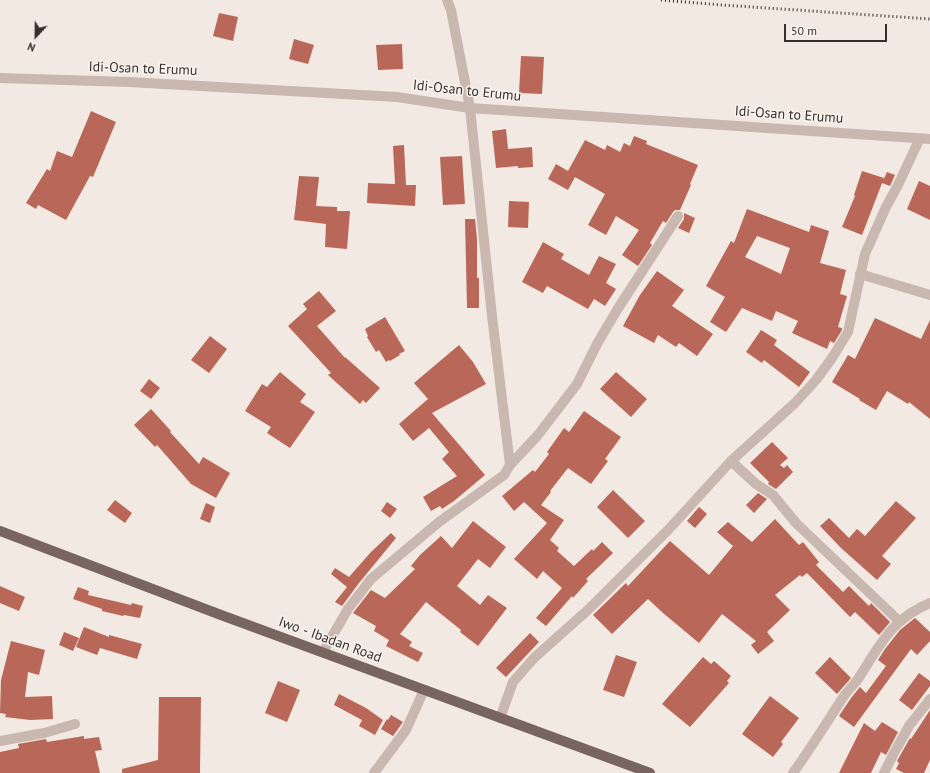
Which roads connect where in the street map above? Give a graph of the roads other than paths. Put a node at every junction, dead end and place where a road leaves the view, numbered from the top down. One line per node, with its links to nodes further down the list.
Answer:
1 (447, 0): 3 (street)
2 (0, 78): 3 (street, Idi-Osan to Erumu)
3 (470, 108): 4 (street, Idi-Osan to Erumu); 9 (street)
4 (925, 138): 6 (street)
5 (678, 216): 9 (street)
6 (860, 274): 7 (street); 8 (street)
7 (930, 296)
8 (731, 461): 12 (street); 16 (street)
9 (510, 465): 13 (street)
10 (0, 531): 13 (main road, Iwo - Ibadan Road)
11 (930, 603): 12 (street)
12 (899, 621): 21 (street)
13 (323, 652): 14 (main road, Iwo - Ibadan Road)
14 (424, 690): 16 (main road, Iwo - Ibadan Road); 19 (street)
15 (930, 699): 22 (street)
16 (500, 718): 20 (main road, Iwo - Ibadan Road)
17 (75, 724): 18 (street)
18 (0, 741)
19 (374, 773)
20 (650, 773)
21 (793, 773)
22 (884, 773)

